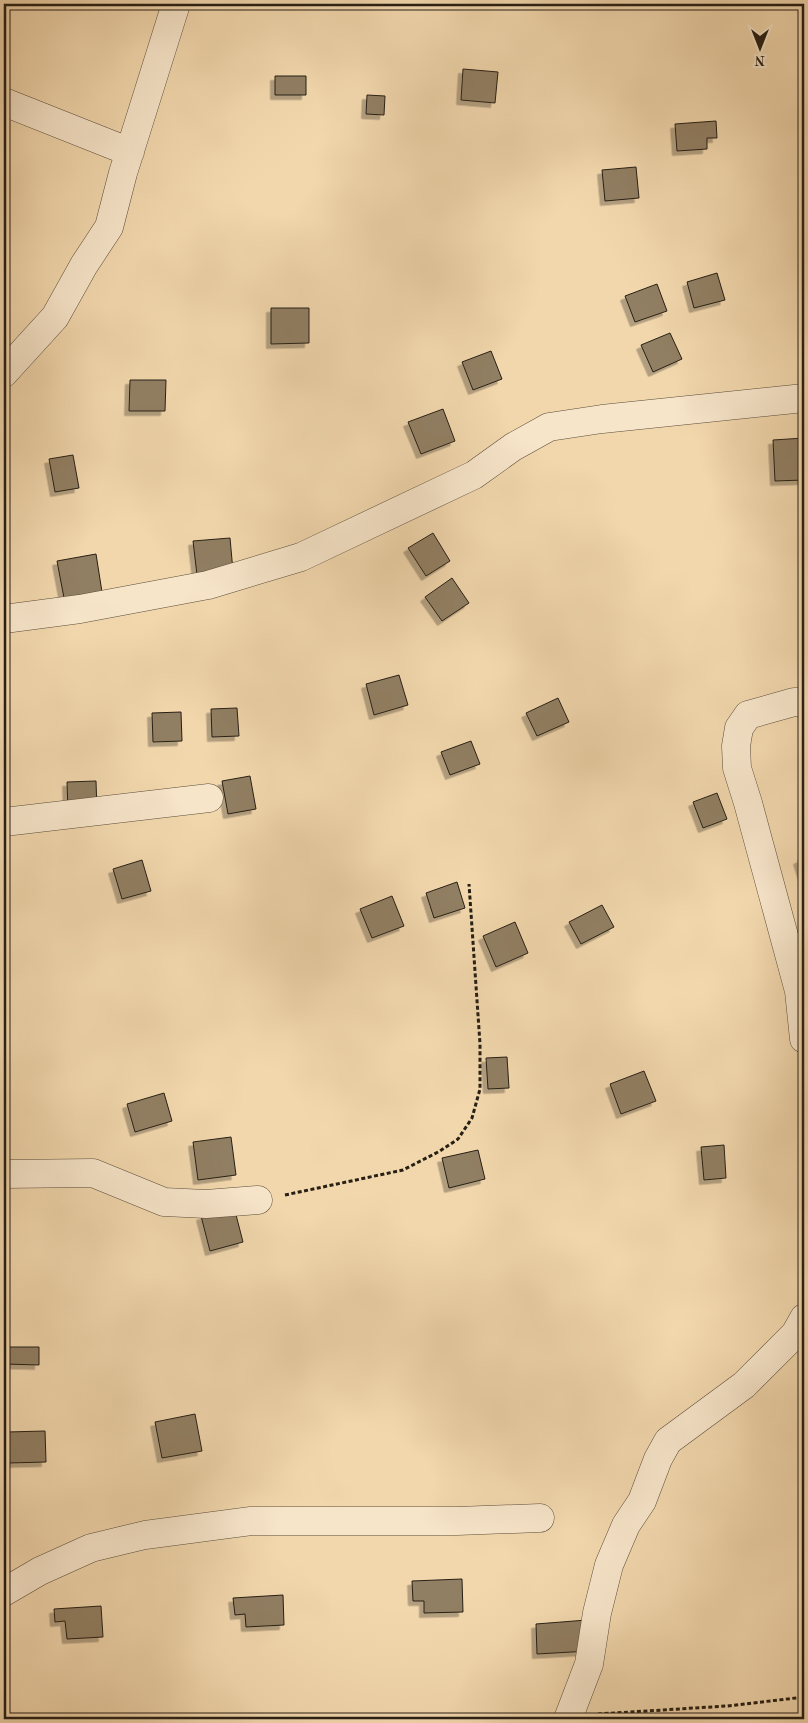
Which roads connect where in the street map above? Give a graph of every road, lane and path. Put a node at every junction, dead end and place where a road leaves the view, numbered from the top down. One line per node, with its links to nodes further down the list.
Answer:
1 (176, 4): 3 (street)
2 (4, 102): 3 (street)
3 (130, 152): 4 (street)
4 (4, 373)
5 (804, 398): 6 (street)
6 (4, 620)
7 (804, 702): 11 (street)
8 (209, 798): 9 (street)
9 (4, 822)
10 (469, 884): 13 (path)
11 (804, 1039)
12 (4, 1174): 13 (street)
13 (258, 1200)
14 (804, 1318): 18 (street)
15 (540, 1518): 16 (street)
16 (4, 1592)
17 (804, 1697): 18 (path)
18 (568, 1718): 19 (path)
19 (530, 1719)

